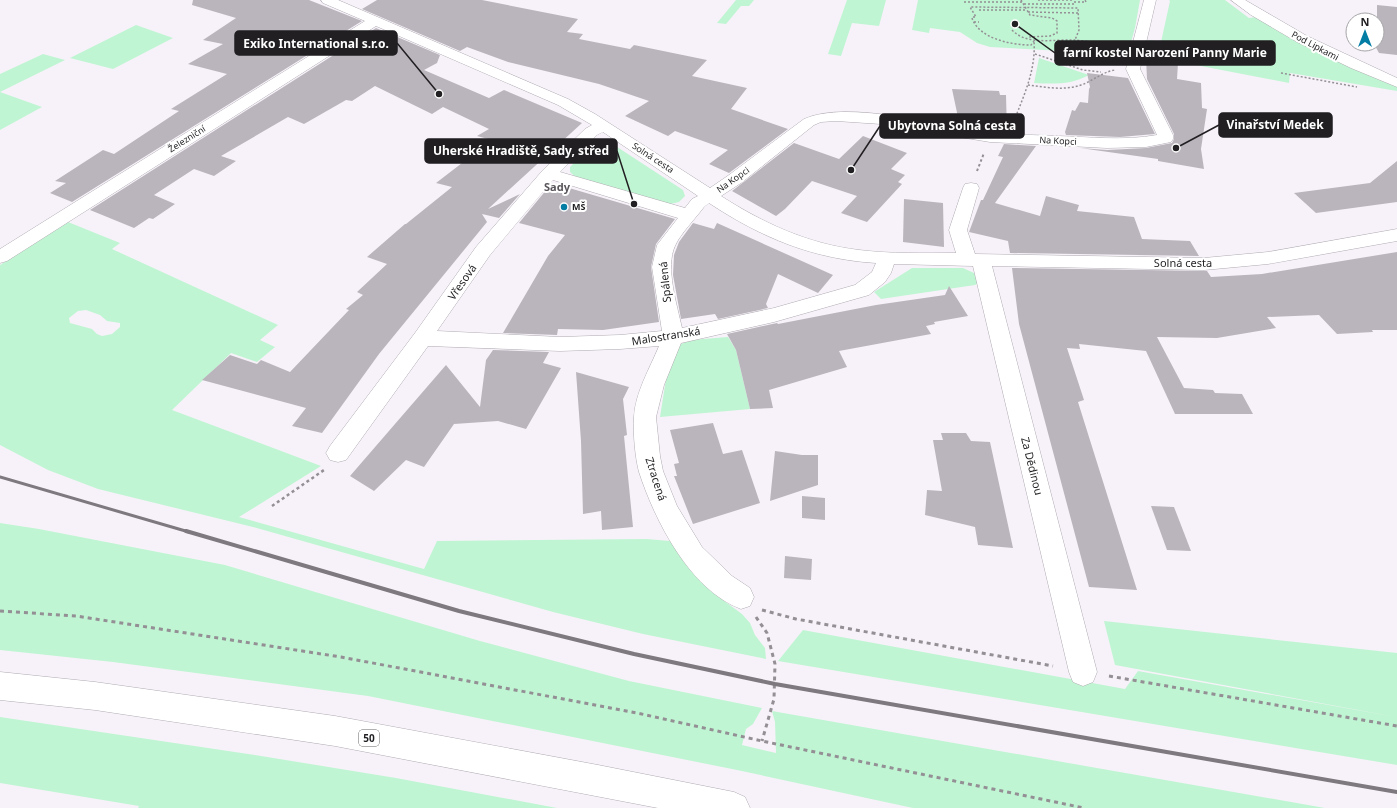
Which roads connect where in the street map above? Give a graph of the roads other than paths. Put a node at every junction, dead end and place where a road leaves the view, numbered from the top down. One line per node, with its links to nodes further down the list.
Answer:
1 (327, 0): 4 (street, Solná cesta)
2 (1150, 0): 9 (street, Na Kopci)
3 (1237, 0): 5 (street, Pod Lipkami)
4 (375, 21): 6 (street, Solná cesta); 12 (street, Železniční)
5 (1397, 83)
6 (603, 126): 7 (street, Vřesová); 9 (street, Solná cesta)
7 (549, 174): 10 (street); 16 (street, Vřesová)
8 (971, 188): 14 (street)
9 (710, 196): 10 (street, Spálená); 13 (street, Solná cesta)
10 (688, 215): 15 (street, Spálená)
11 (1397, 235): 14 (street, Solná cesta)
12 (0, 257)
13 (885, 258): 14 (street, Solná cesta); 15 (street, Malostranská)
14 (974, 259): 19 (street, Za Dědinou)
15 (673, 337): 16 (street, Malostranská); 18 (street, Ztracená)
16 (422, 338): 17 (street, Vřesová)
17 (338, 453)
18 (741, 598)
19 (1083, 672)
20 (0, 686): 21 (street, 50)
21 (734, 808)

